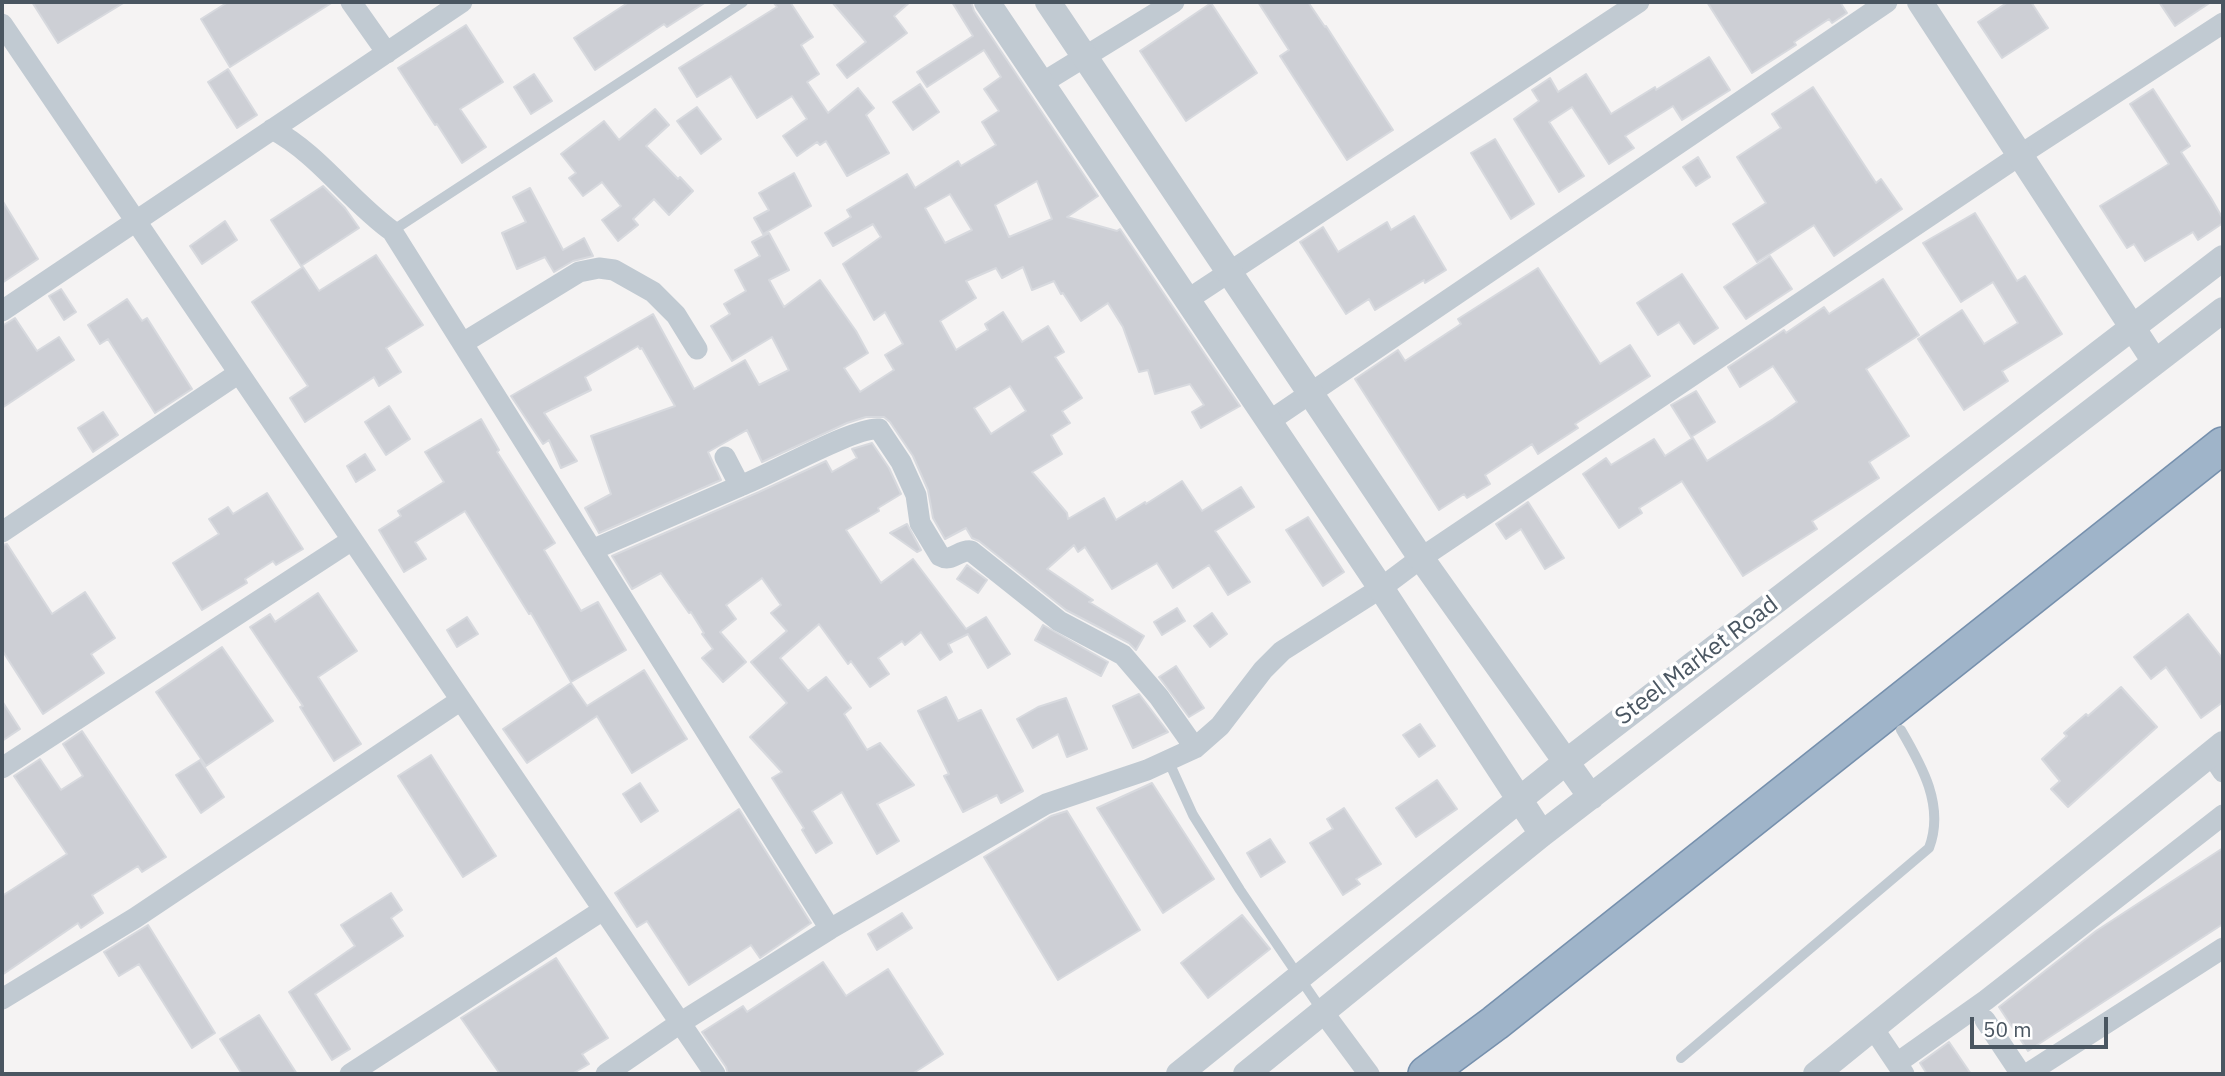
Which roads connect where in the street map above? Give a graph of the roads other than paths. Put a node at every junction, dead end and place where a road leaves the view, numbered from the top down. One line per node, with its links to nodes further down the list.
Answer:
1 (351, 2): 12 (street)
2 (462, 2): 12 (street)
3 (743, 2): 18 (lane)
4 (987, 2): 14 (street)
5 (1048, 2): 13 (street)
6 (1174, 2): 13 (street)
7 (1639, 2): 20 (street)
8 (1887, 2): 29 (street)
9 (1920, 2): 16 (street)
10 (2223, 23): 16 (street)
11 (2, 24): 17 (street)
12 (387, 53): 15 (street)
13 (1086, 57): 14 (street); 20 (street)
14 (1042, 83): 21 (street)
15 (272, 129): 17 (street); 18 (street)
16 (2020, 155): 24 (street); 38 (street)
17 (136, 221): 23 (street); 28 (street)
18 (392, 231): 25 (street)
19 (2223, 258): 24 (street, Steel Market Road)
20 (1229, 271): 21 (street); 29 (street)
21 (1187, 300): 30 (street)
22 (2223, 310): 27 (street, Steel Market Road)
23 (2, 311)
24 (2132, 328): 27 (street); 45 (street, Steel Market Road)
25 (463, 343): 26 (street); 37 (street)
26 (697, 349)
27 (2155, 362): 47 (street, Steel Market Road)
28 (239, 373): 35 (street); 36 (street)
29 (1310, 392): 30 (street); 38 (street)
30 (1268, 422): 39 (street)
31 (2223, 445): 68 (highway)
32 (725, 457): 34 (street)
33 (2223, 475): 41 (highway)
34 (740, 486): 37 (street); 42 (street)
35 (2, 532)
36 (352, 540): 40 (street); 46 (street)
37 (592, 550): 52 (street)
38 (1421, 558): 39 (street); 45 (street)
39 (1381, 588): 42 (street); 48 (street)
40 (461, 700): 51 (street); 55 (street)
41 (1901, 730): 60 (lane); 69 (highway)
42 (1195, 748): 44 (street)
43 (2219, 757): 59 (street)
44 (1168, 760): 52 (street); 54 (lane)
45 (1566, 762): 47 (street); 48 (street, Steel Market Road)
46 (2, 768)
47 (1591, 797): 50 (street, Steel Market Road)
48 (1519, 799): 50 (street); 54 (street, Steel Market Road)
49 (2223, 815): 61 (street)
50 (1542, 834): 56 (street, Steel Market Road)
51 (603, 910): 58 (street); 62 (street)
52 (830, 929): 58 (street)
53 (2223, 948): 72 (street)
54 (1300, 976): 56 (lane); 65 (street, Steel Market Road)
55 (2, 999)
56 (1323, 1012): 66 (street, Steel Market Road); 67 (street)
57 (1985, 1020): 71 (street)
58 (680, 1023): 63 (street); 64 (street)
59 (1873, 1028): 61 (street); 70 (street)
60 (1681, 1058)
61 (1901, 1069)
62 (350, 1074)
63 (606, 1074)
64 (715, 1074)
65 (1179, 1074)
66 (1245, 1074)
67 (1369, 1074)
68 (1426, 1074)
69 (1462, 1074)
70 (1816, 1074)
71 (2021, 1074)
72 (2027, 1074)

